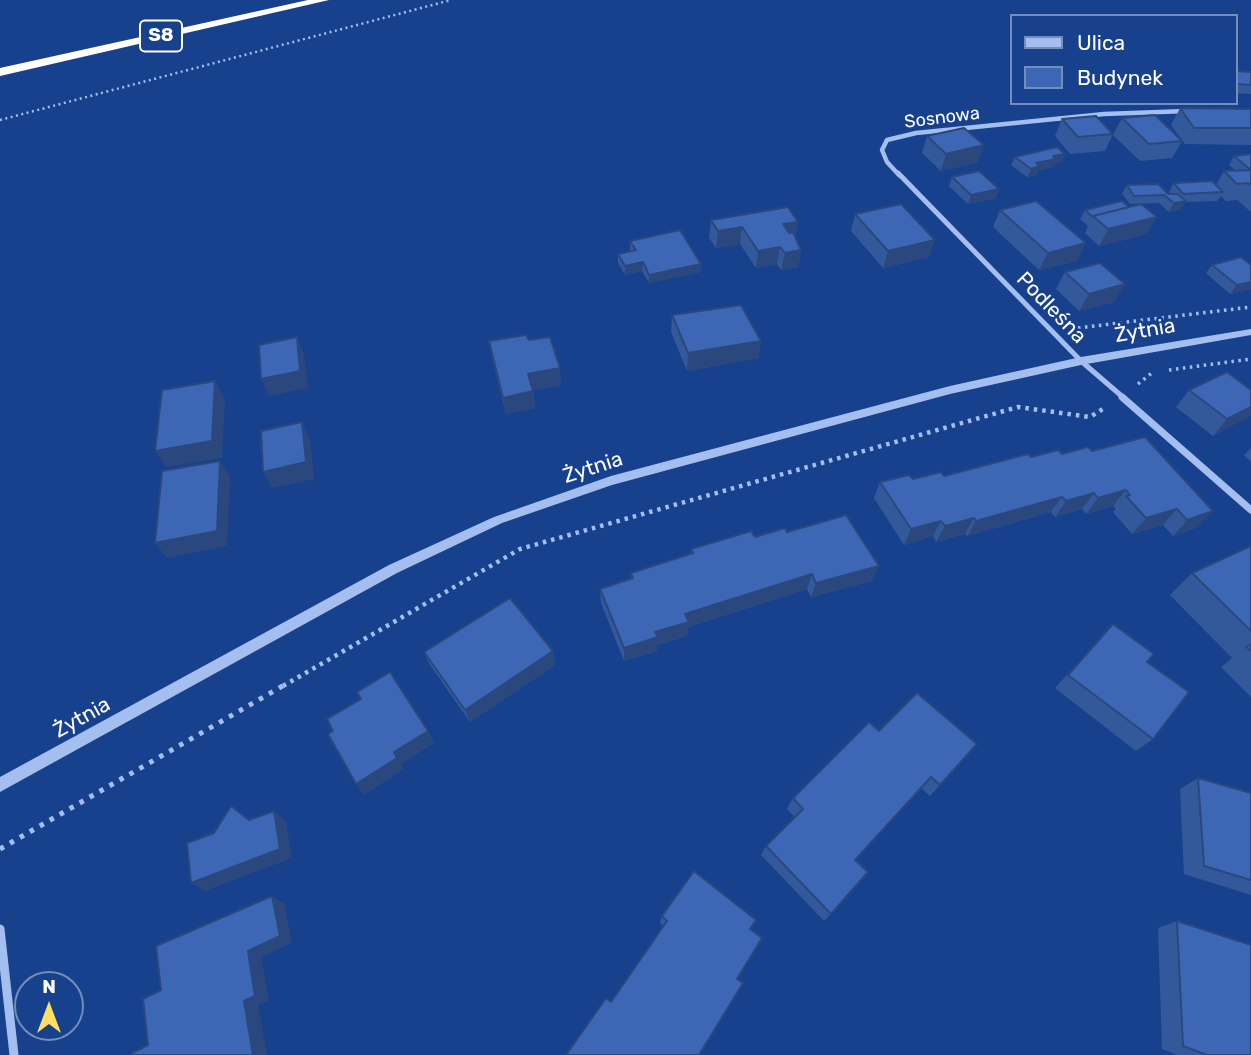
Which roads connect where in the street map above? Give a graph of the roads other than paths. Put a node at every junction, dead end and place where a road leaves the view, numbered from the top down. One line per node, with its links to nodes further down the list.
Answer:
1 (323, 0): 2 (highway, S8)
2 (0, 72)
3 (1191, 111): 4 (street, Sosnowa)
4 (887, 140): 6 (street, Podleśna)
5 (1251, 332): 6 (street, Żytnia)
6 (1081, 361): 7 (street, Podleśna); 8 (street, Żytnia)
7 (1251, 510)
8 (0, 785)
9 (0, 929): 10 (street)
10 (14, 1055)

